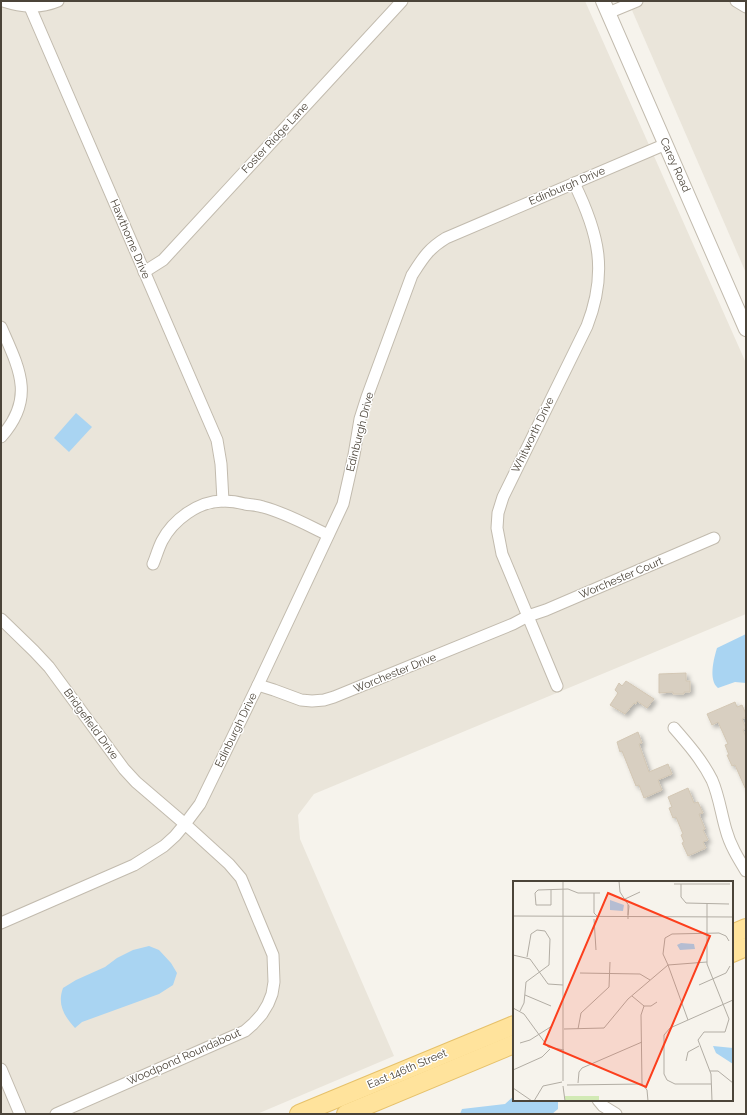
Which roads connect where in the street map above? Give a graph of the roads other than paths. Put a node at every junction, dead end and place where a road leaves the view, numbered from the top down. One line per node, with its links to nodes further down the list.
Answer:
1 (3, 1): 6 (street)
2 (58, 1): 6 (street)
3 (402, 1): 11 (street, Foster Ridge Lane)
4 (637, 1): 7 (street)
5 (736, 1): 8 (street)
6 (30, 7): 11 (street, Hawthorne Drive)
7 (606, 7): 9 (street, Carey Road)
8 (746, 7)
9 (666, 144): 10 (street, Edinburgh Drive); 13 (street, Carey Road)
10 (574, 183): 16 (street, Edinburgh Drive); 19 (street, Whitworth Drive)
11 (144, 272): 15 (street, Hawthorne Drive)
12 (1, 327): 14 (street)
13 (746, 329)
14 (1, 437)
15 (223, 501): 16 (street); 18 (street)
16 (328, 535): 21 (street, Edinburgh Drive)
17 (714, 538): 19 (street, Worchester Court)
18 (153, 564)
19 (528, 616): 21 (street, Worchester Drive); 22 (street, Whitworth Drive)
20 (1, 619): 24 (street, Bridgefield Drive)
21 (258, 685): 24 (street, Edinburgh Drive)
22 (557, 686)
23 (674, 728): 25 (street)
24 (185, 824): 26 (street); 36 (street, Woodpond Roundabout)
25 (746, 871)
26 (1, 923)
27 (746, 928): 28 (main road)
28 (733, 934)
29 (746, 947): 30 (main road)
30 (733, 953)
31 (513, 1025): 37 (main road, East 146th Street)
32 (513, 1044): 38 (main road, East 146th Street)
33 (1, 1070): 35 (street)
34 (599, 1101): 39 (street)
35 (20, 1114)
36 (56, 1114)
37 (299, 1114)
38 (346, 1114)
39 (616, 1114)

